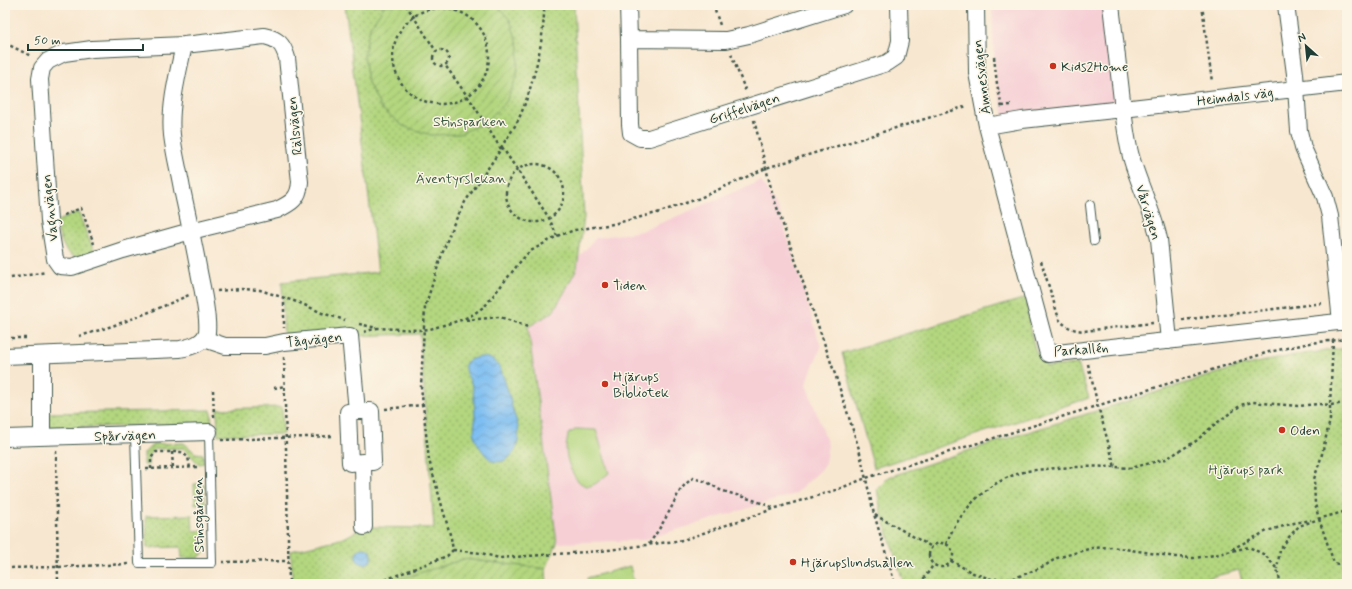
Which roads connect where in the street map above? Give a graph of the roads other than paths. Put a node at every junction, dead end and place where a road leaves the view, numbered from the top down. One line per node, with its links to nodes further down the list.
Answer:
1 (628, 5): 7 (street, Griffelvägen)
2 (844, 5): 7 (street)
3 (899, 5): 7 (street, Griffelvägen)
4 (976, 5): 13 (street, Ämnesvägen)
5 (1111, 5): 12 (street)
6 (1286, 5): 11 (street)
7 (629, 39)
8 (184, 45): 9 (street, Rälsvägen); 15 (street); 15 (street, Rälsvägen)
9 (48, 61): 15 (street, Vagnvägen)
10 (1347, 83): 11 (street, Heimdals väg)
11 (1296, 88): 12 (street, Heimdals väg); 17 (street)
12 (1123, 109): 13 (street, Heimdals väg); 19 (street, Vårvägen)
13 (987, 126): 19 (street, Parkallén)
14 (1090, 205): 16 (lane)
15 (191, 231): 18 (street)
16 (1094, 241)
17 (1344, 321): 19 (street, Parkallén)
18 (206, 332): 20 (street); 22 (street, Tågvägen)
19 (1169, 341)
20 (42, 355): 21 (street); 25 (street)
21 (5, 356)
22 (364, 411): 27 (street, Tågvägen); 27 (street)
23 (211, 425): 24 (street, Spårvägen); 24 (lane, Stinsgården)
24 (135, 434): 25 (street, Spårvägen)
25 (49, 437): 26 (street, Spårvägen)
26 (5, 438)
27 (362, 462): 28 (street)
28 (364, 527)

